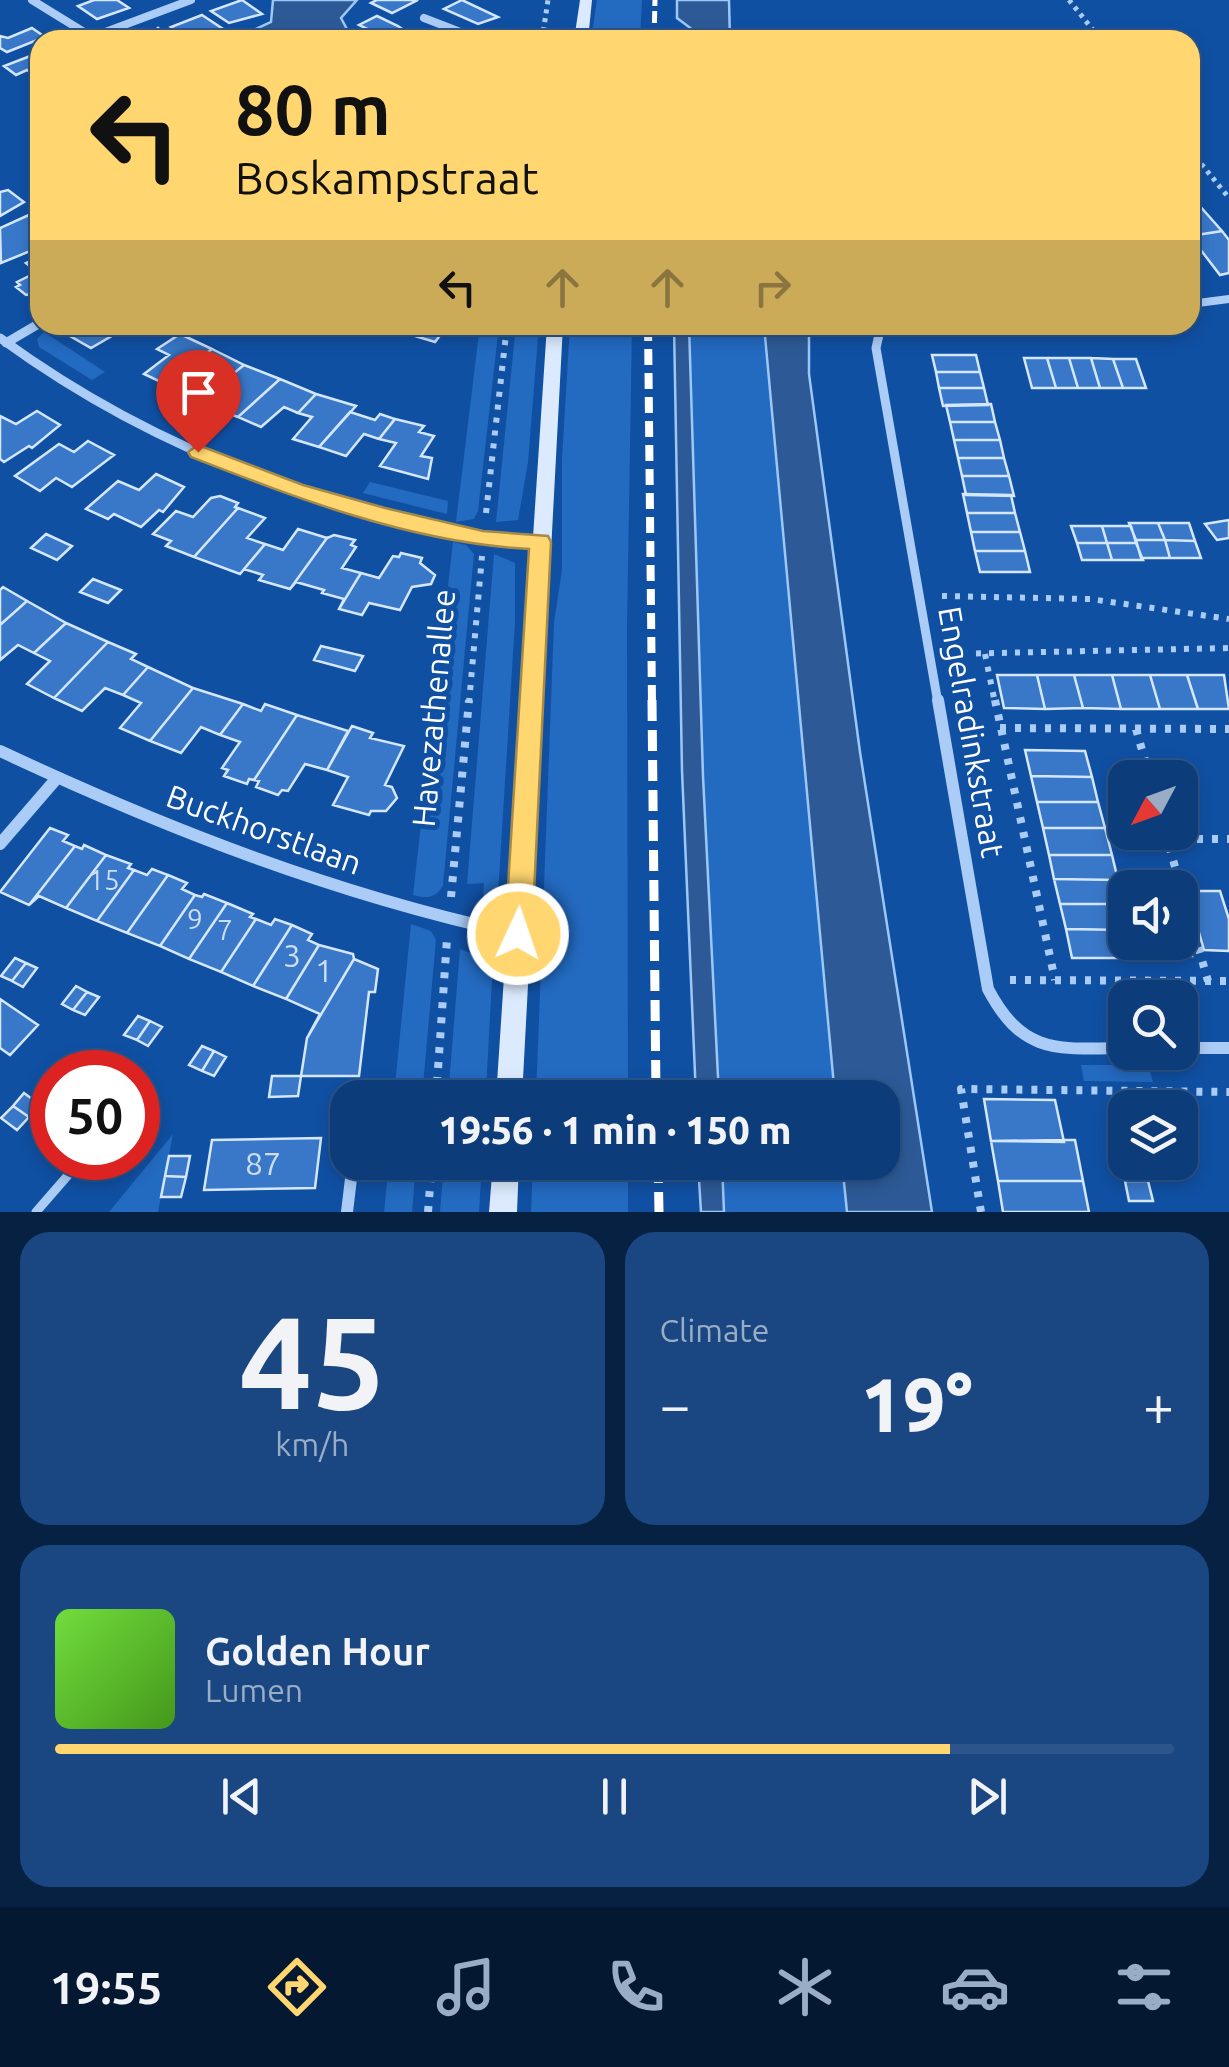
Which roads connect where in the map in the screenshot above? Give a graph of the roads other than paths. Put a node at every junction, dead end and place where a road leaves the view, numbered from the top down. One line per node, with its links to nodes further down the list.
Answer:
1 (32, 0): 5 (street)
2 (192, 0): 6 (street)
3 (586, 0): 8 (main road)
4 (424, 18): 7 (street)
5 (81, 30)
6 (115, 30)
7 (455, 30)
8 (582, 30)
9 (1229, 299): 10 (street)
10 (1200, 303)
11 (30, 328): 14 (street)
12 (553, 335): 15 (main road)
13 (879, 335): 20 (street, Engelradinkstraat)
14 (3, 340): 15 (street)
15 (540, 542): 19 (main road)
16 (0, 752): 17 (street, Buckhorstlaan)
17 (57, 778): 18 (street); 19 (street, Buckhorstlaan)
18 (0, 844)
19 (518, 934): 23 (main road)
20 (1108, 1048)
21 (1198, 1048): 22 (street)
22 (1229, 1048)
23 (510, 1080)
24 (64, 1180): 27 (lane)
25 (351, 1180): 28 (street)
26 (505, 1180): 29 (main road)
27 (36, 1212)
28 (347, 1212)
29 (503, 1212)

